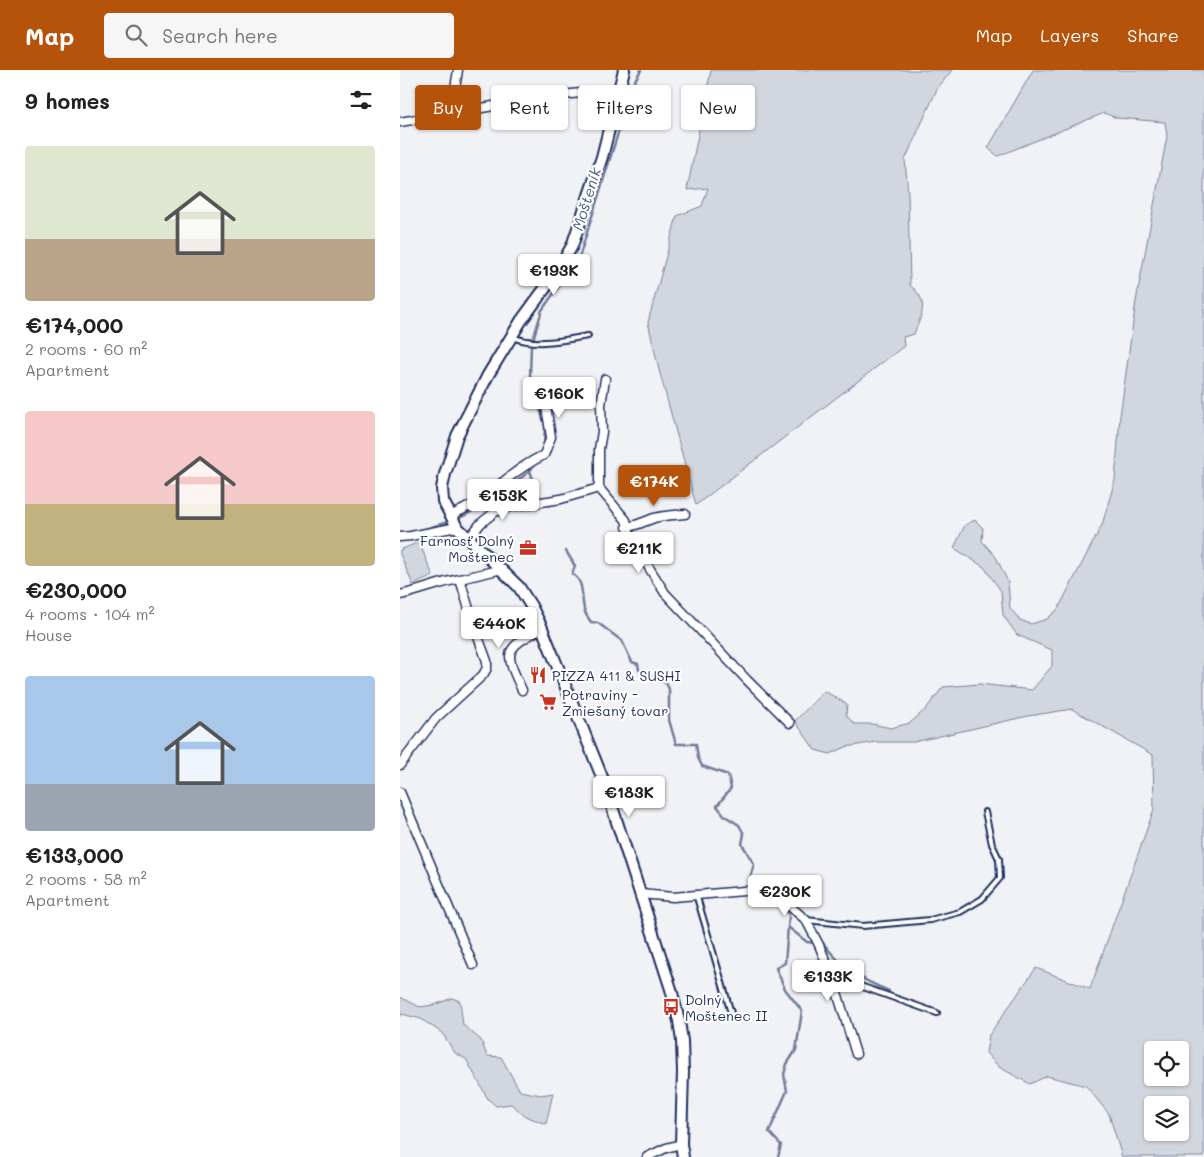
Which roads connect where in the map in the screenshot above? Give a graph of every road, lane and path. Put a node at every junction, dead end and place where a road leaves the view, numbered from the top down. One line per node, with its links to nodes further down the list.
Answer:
1 (458, 70): 3 (street)
2 (624, 70): 4 (street)
3 (456, 85)
4 (621, 85)
5 (578, 93): 6 (street)
6 (481, 109)
7 (415, 120): 8 (street)
8 (400, 122)
9 (609, 130): 11 (street)
10 (588, 336): 11 (lane)
11 (512, 337): 16 (street)
12 (605, 379): 14 (street)
13 (546, 406): 16 (street)
14 (599, 488): 17 (street); 19 (street)
15 (685, 514): 17 (street)
16 (455, 522): 18 (street); 19 (street)
17 (627, 527): 25 (street)
18 (404, 536)
19 (469, 538): 20 (street)
20 (502, 569): 21 (street); 23 (street)
21 (460, 579): 22 (street); 26 (street)
22 (400, 595)
23 (542, 628): 24 (street); 29 (street)
24 (522, 690)
25 (790, 723)
26 (400, 765)
27 (400, 792): 32 (street)
28 (985, 812): 31 (lane)
29 (641, 894): 30 (street); 37 (street)
30 (696, 894): 31 (street); 34 (lane)
31 (806, 920): 33 (street)
32 (473, 965)
33 (832, 976): 35 (lane); 36 (street)
34 (731, 1013)
35 (937, 1013)
36 (856, 1054)
37 (681, 1144): 38 (street); 39 (street)
38 (648, 1157)
39 (683, 1157)

